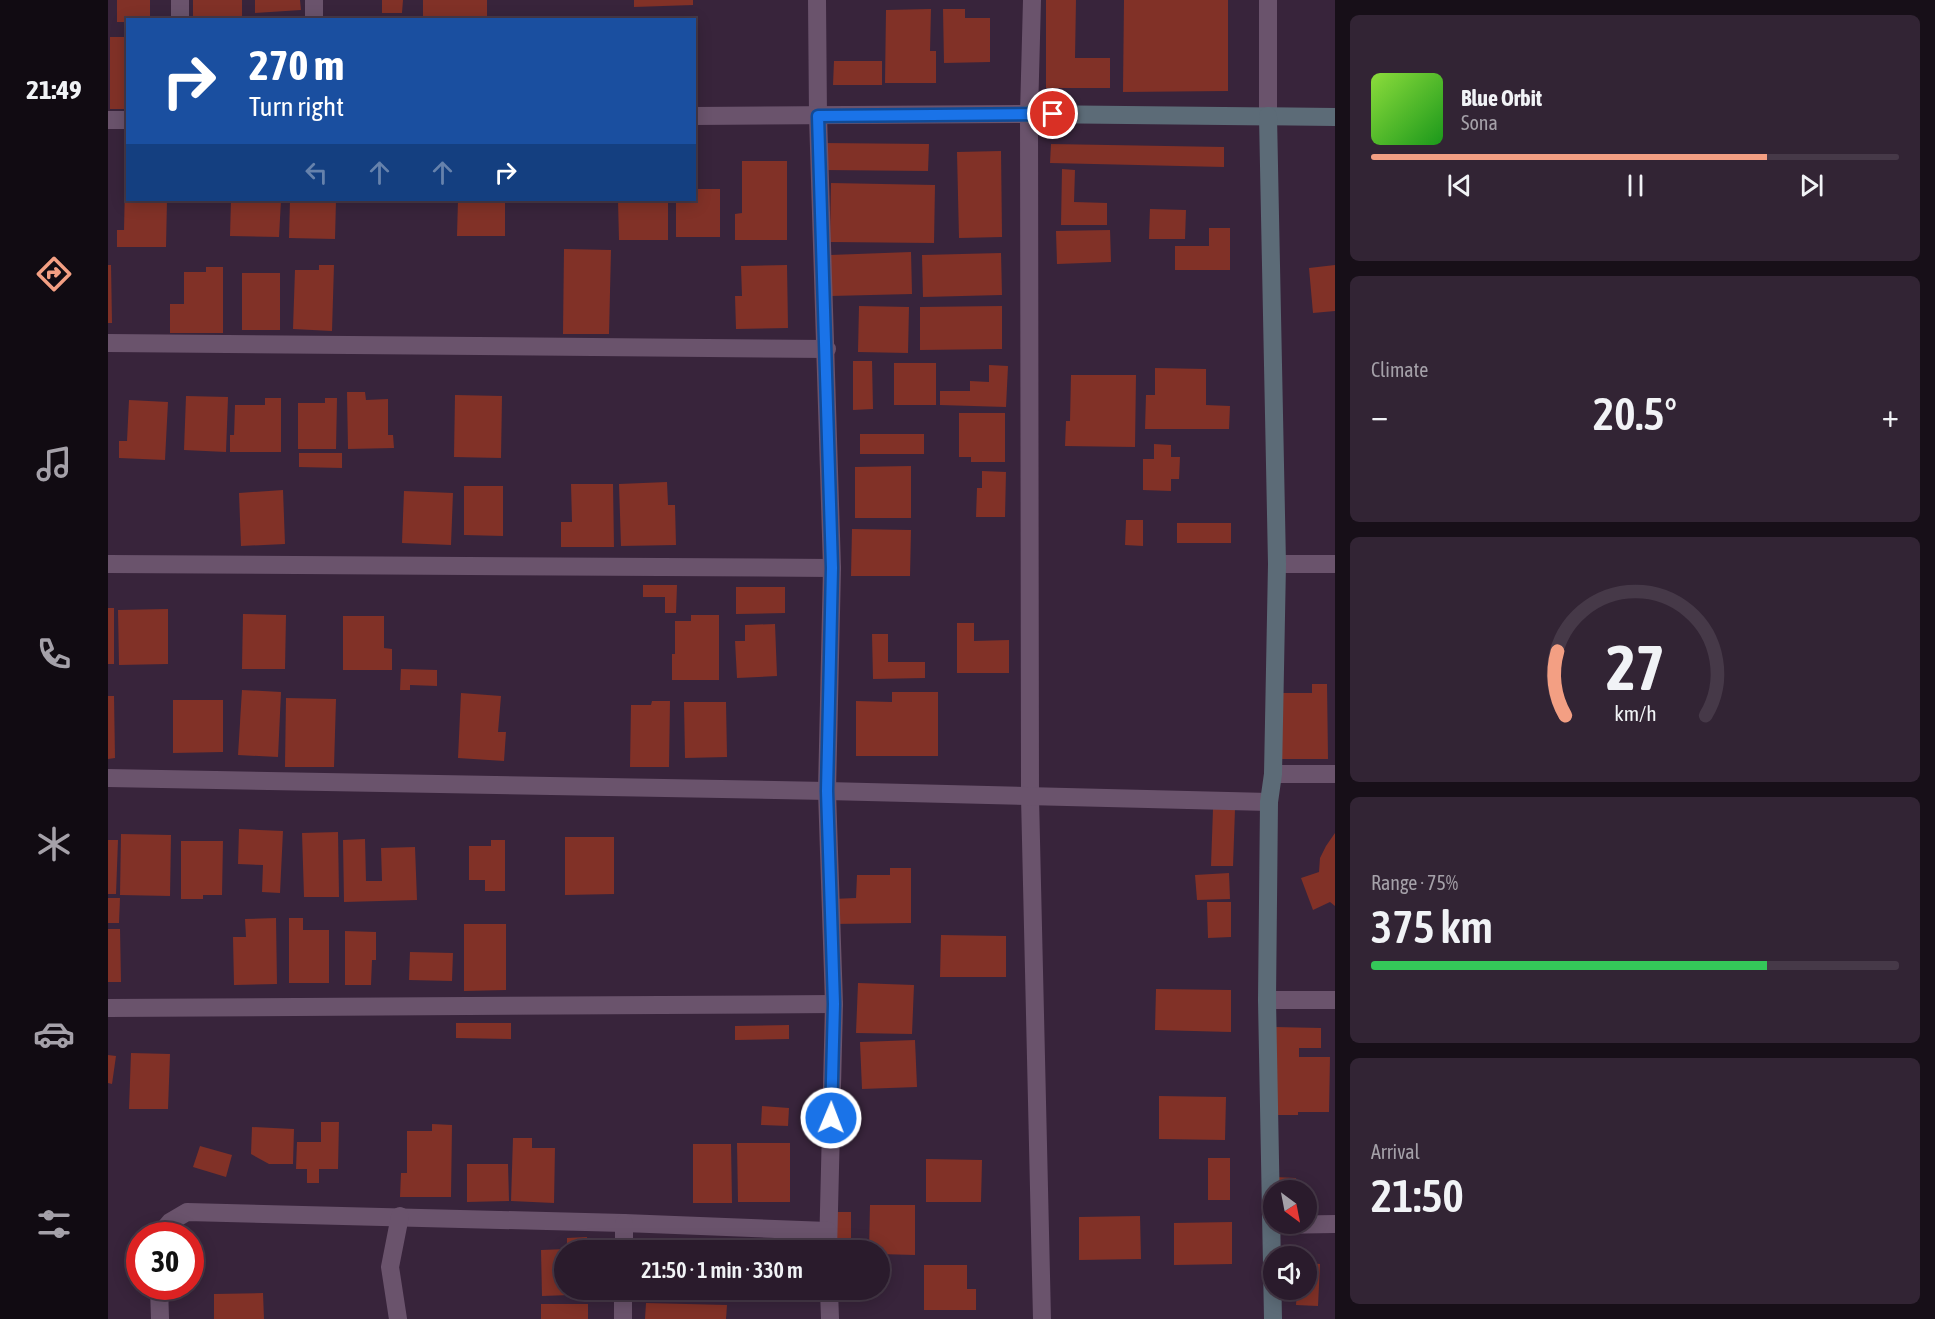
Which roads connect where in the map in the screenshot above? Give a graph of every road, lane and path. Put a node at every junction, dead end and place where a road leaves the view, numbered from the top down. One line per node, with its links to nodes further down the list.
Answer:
1 (180, 0): 6 (street)
2 (314, 0): 7 (street)
3 (817, 0): 10 (street)
4 (1032, 0): 8 (street)
5 (1268, 0): 11 (street)
6 (180, 18)
7 (314, 18)
8 (1029, 114): 10 (street); 11 (street); 25 (street)
9 (696, 116): 10 (street)
10 (818, 116): 16 (street)
11 (1268, 116): 12 (street); 18 (street)
12 (1335, 117)
13 (108, 120): 14 (street)
14 (126, 120)
15 (108, 343): 16 (street)
16 (826, 349): 20 (street)
17 (108, 564): 20 (street)
18 (1277, 564): 19 (street); 21 (street)
19 (1335, 564)
20 (832, 568): 24 (street)
21 (1273, 774): 22 (street); 26 (street)
22 (1335, 774)
23 (108, 778): 24 (street)
24 (827, 791): 25 (street); 29 (street)
25 (1030, 797): 26 (street); 48 (street)
26 (1269, 802): 27 (street)
27 (1267, 1000): 28 (street); 31 (street)
28 (1335, 1000)
29 (834, 1004): 30 (street); 37 (street)
30 (108, 1008)
31 (1272, 1180)
32 (400, 1216): 33 (street); 34 (street); 45 (street)
33 (170, 1222)
34 (624, 1223): 37 (street); 39 (street)
35 (1317, 1224): 36 (street)
36 (1335, 1224)
37 (828, 1231): 40 (street)
38 (1273, 1234): 49 (street)
39 (624, 1240)
40 (828, 1240)
41 (159, 1300): 44 (street)
42 (623, 1300): 46 (street)
43 (829, 1300): 47 (street)
44 (160, 1319)
45 (398, 1319)
46 (623, 1319)
47 (830, 1319)
48 (1042, 1319)
49 (1273, 1319)

